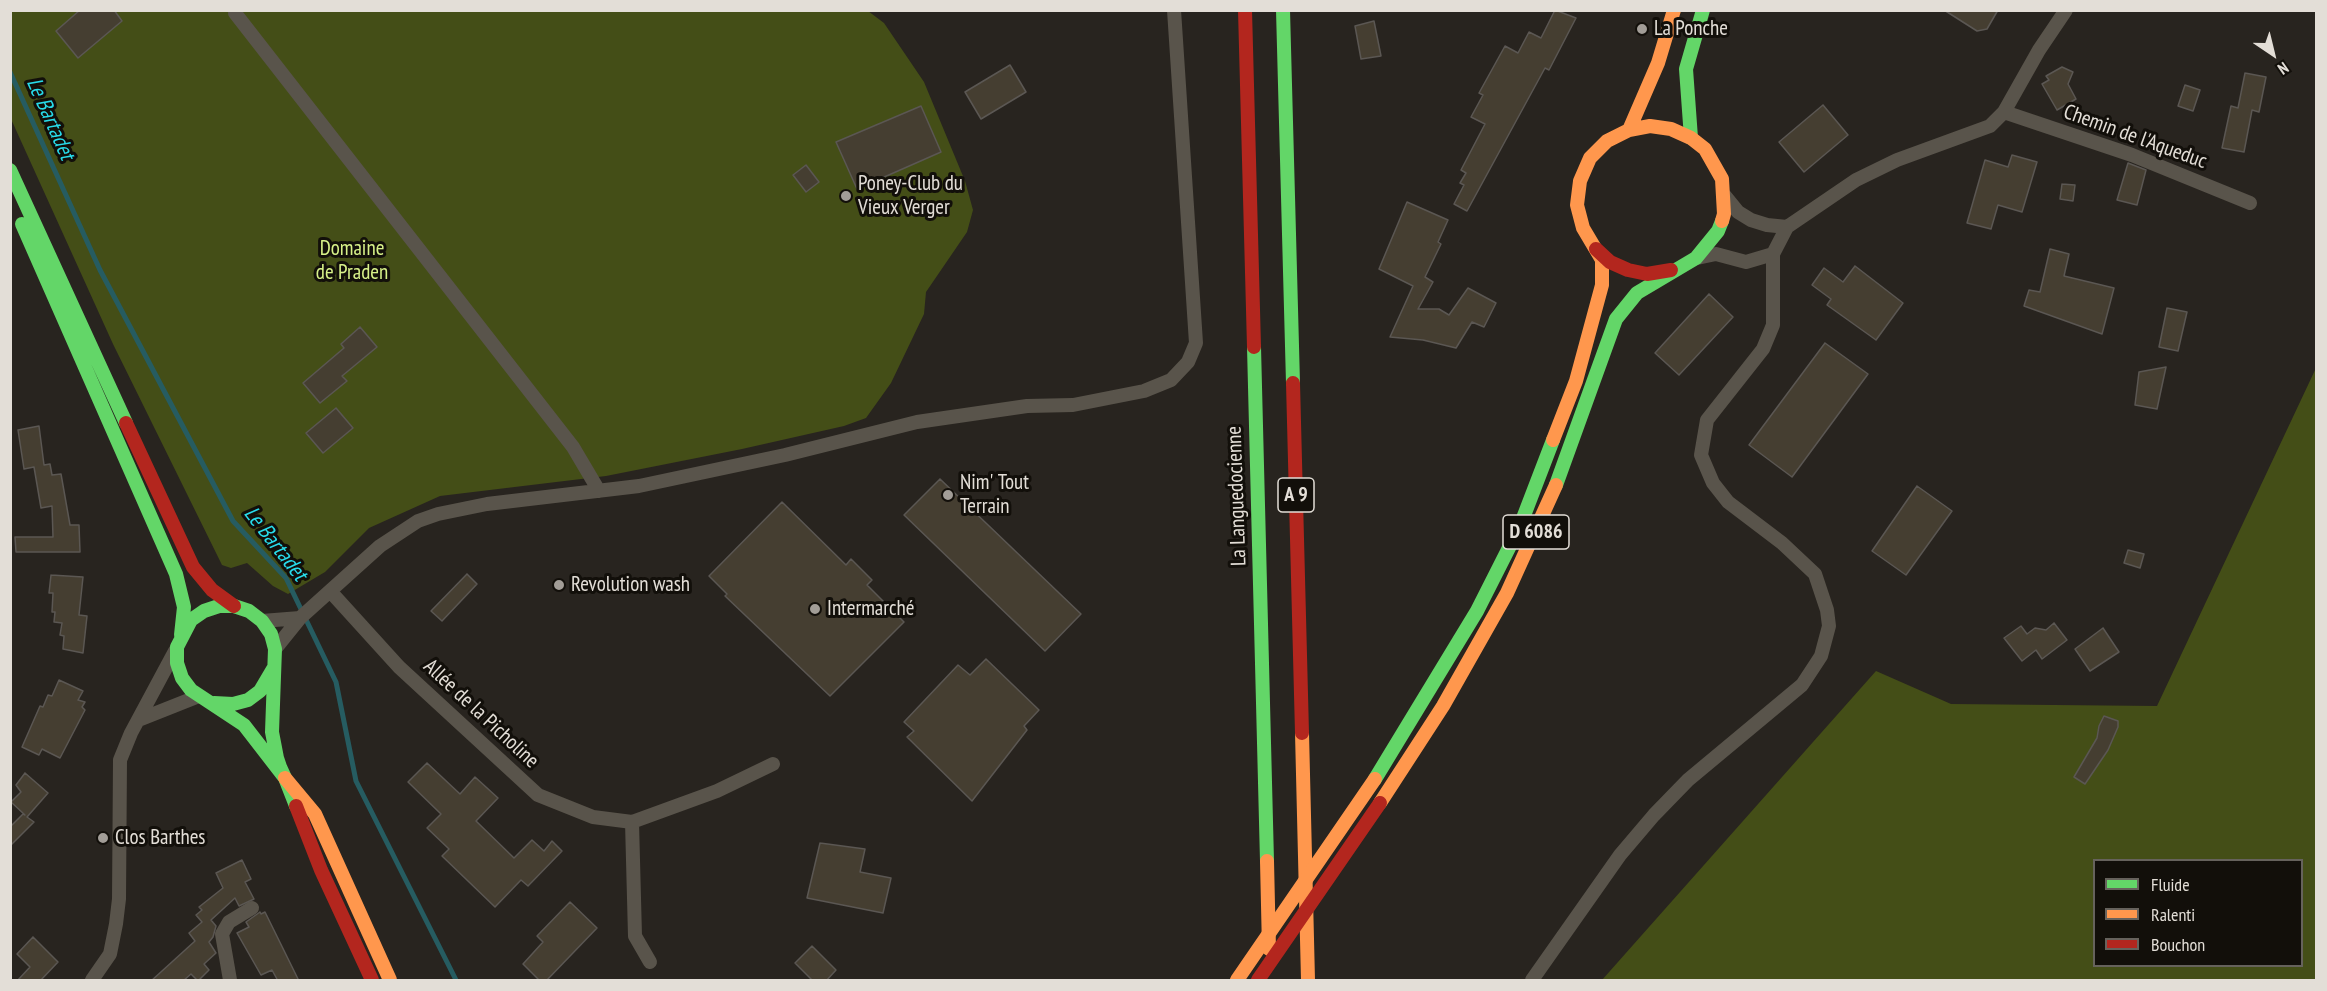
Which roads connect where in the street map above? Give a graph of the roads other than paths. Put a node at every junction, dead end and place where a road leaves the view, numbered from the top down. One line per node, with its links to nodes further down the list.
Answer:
1 (1174, 10): 20 (street)
2 (1245, 10): 41 (main road, La Languedocienne / A 9)
3 (1282, 10): 42 (main road, A 9)
4 (1674, 10): 9 (main road)
5 (2066, 10): 8 (street)
6 (235, 13): 20 (street)
7 (1702, 15): 10 (main road)
8 (2004, 112): 14 (street, Chemin de l'Aqueduc); 15 (street)
9 (1629, 130): 10 (main road); 16 (main road)
10 (1691, 138): 13 (main road)
11 (10, 170): 22 (main road)
12 (10, 193): 25 (main road)
13 (1725, 196): 15 (street); 18 (main road)
14 (2250, 203)
15 (1787, 227): 17 (street)
16 (1596, 249): 19 (main road); 39 (main road, D 6086, bridge)
17 (1773, 254): 18 (street); 43 (street)
18 (1696, 258): 19 (main road)
19 (1681, 267): 40 (main road, D 6086, bridge)
20 (599, 491): 21 (street)
21 (330, 591): 23 (street); 32 (street, Allée de la Picholine)
22 (234, 606): 24 (main road); 25 (main road)
23 (300, 618): 24 (street); 26 (street)
24 (262, 621): 26 (main road)
25 (179, 642): 28 (main road); 29 (street)
26 (275, 649): 27 (main road)
27 (275, 664): 28 (main road); 31 (main road)
28 (201, 698): 29 (street); 31 (main road)
29 (141, 719): 35 (street)
30 (773, 764): 32 (street, Allée de la Picholine)
31 (285, 778): 37 (main road); 38 (main road)
32 (632, 822): 34 (street)
33 (252, 908): 36 (street)
34 (650, 962)
35 (92, 981)
36 (230, 981)
37 (372, 981)
38 (390, 981)
39 (1237, 981)
40 (1258, 981)
41 (1270, 981)
42 (1308, 981)
43 (1532, 981)

